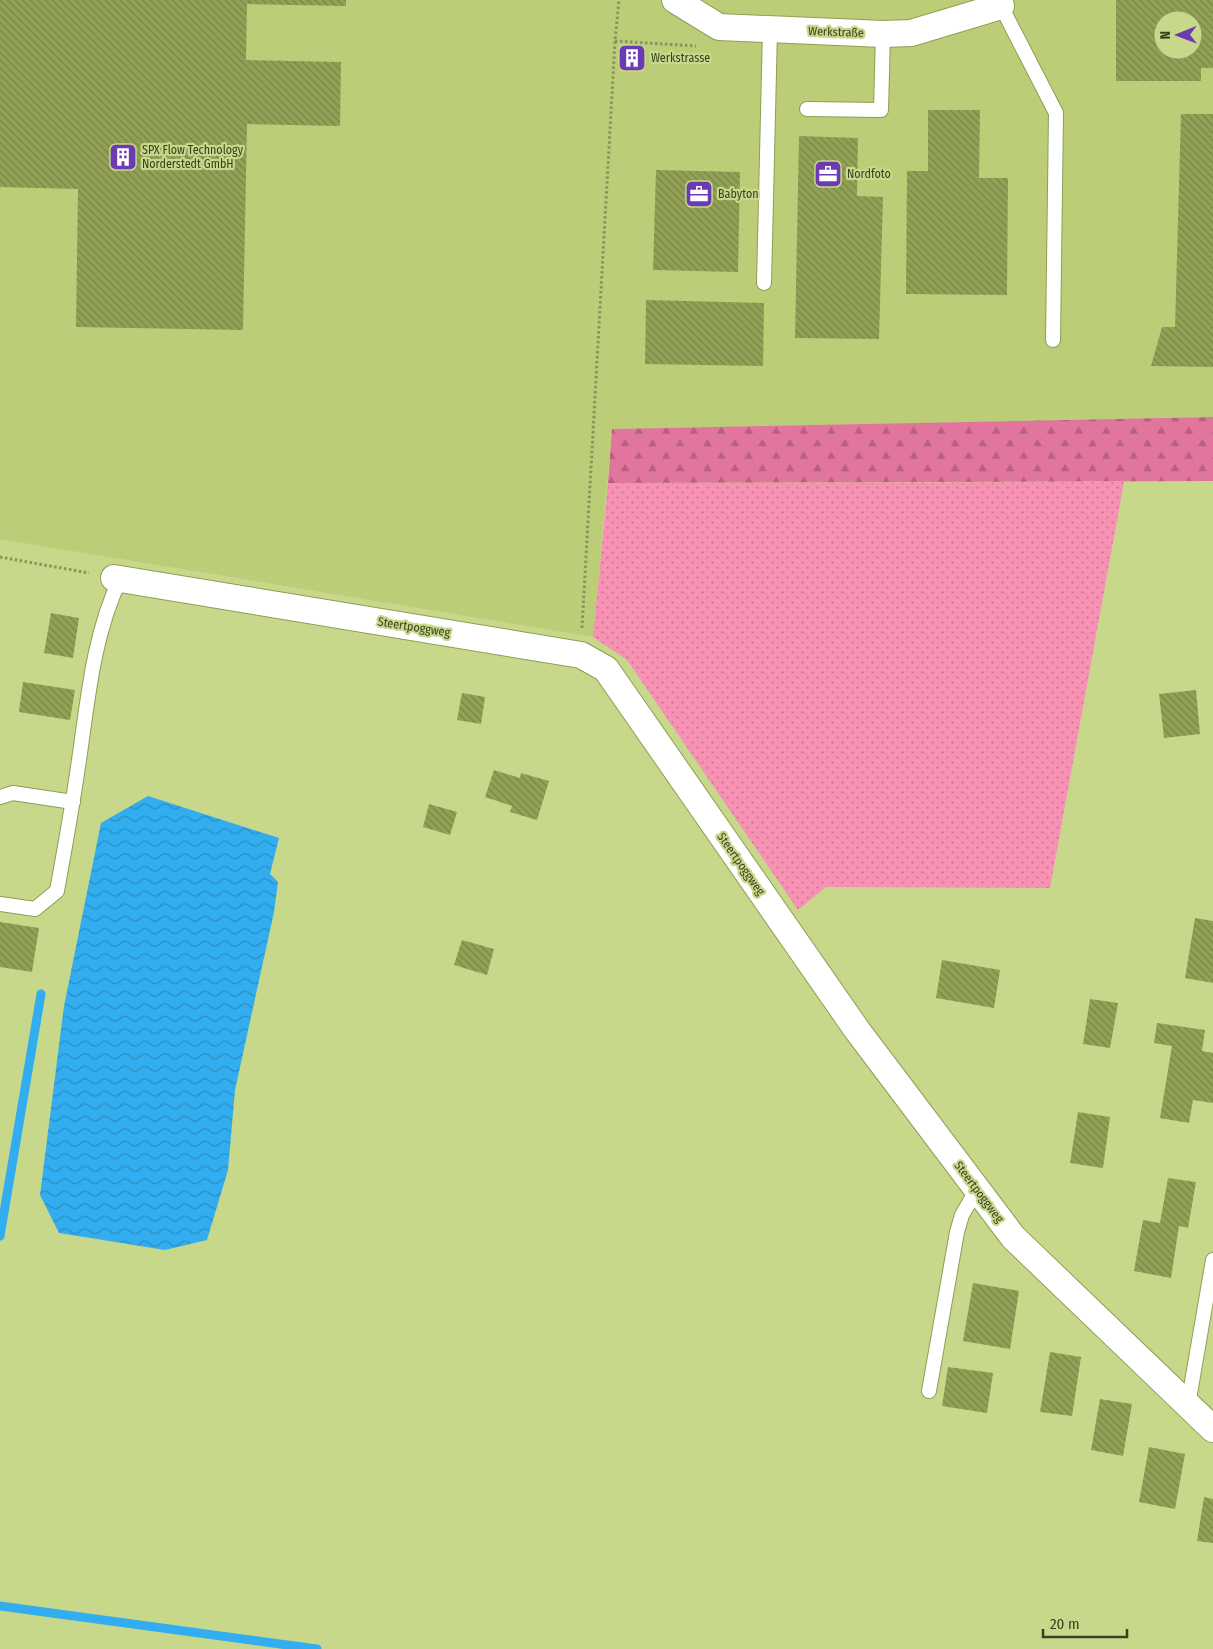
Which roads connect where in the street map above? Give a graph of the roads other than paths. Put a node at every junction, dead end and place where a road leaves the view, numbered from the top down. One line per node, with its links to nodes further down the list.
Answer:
1 (675, 0): 3 (street, Werkstraße)
2 (1001, 3): 4 (street, Werkstraße); 7 (lane)
3 (770, 29): 4 (street, Werkstraße); 6 (lane)
4 (883, 34): 5 (lane)
5 (807, 109)
6 (764, 283)
7 (1053, 340)
8 (117, 578): 10 (lane); 12 (street, Steertpoggweg)
9 (0, 797): 10 (lane)
10 (73, 802): 11 (lane)
11 (0, 904)
12 (977, 1189): 14 (lane); 15 (street, Steertpoggweg)
13 (1213, 1260): 15 (lane)
14 (929, 1391)
15 (1188, 1404): 16 (street, Steertpoggweg)
16 (1213, 1429)

